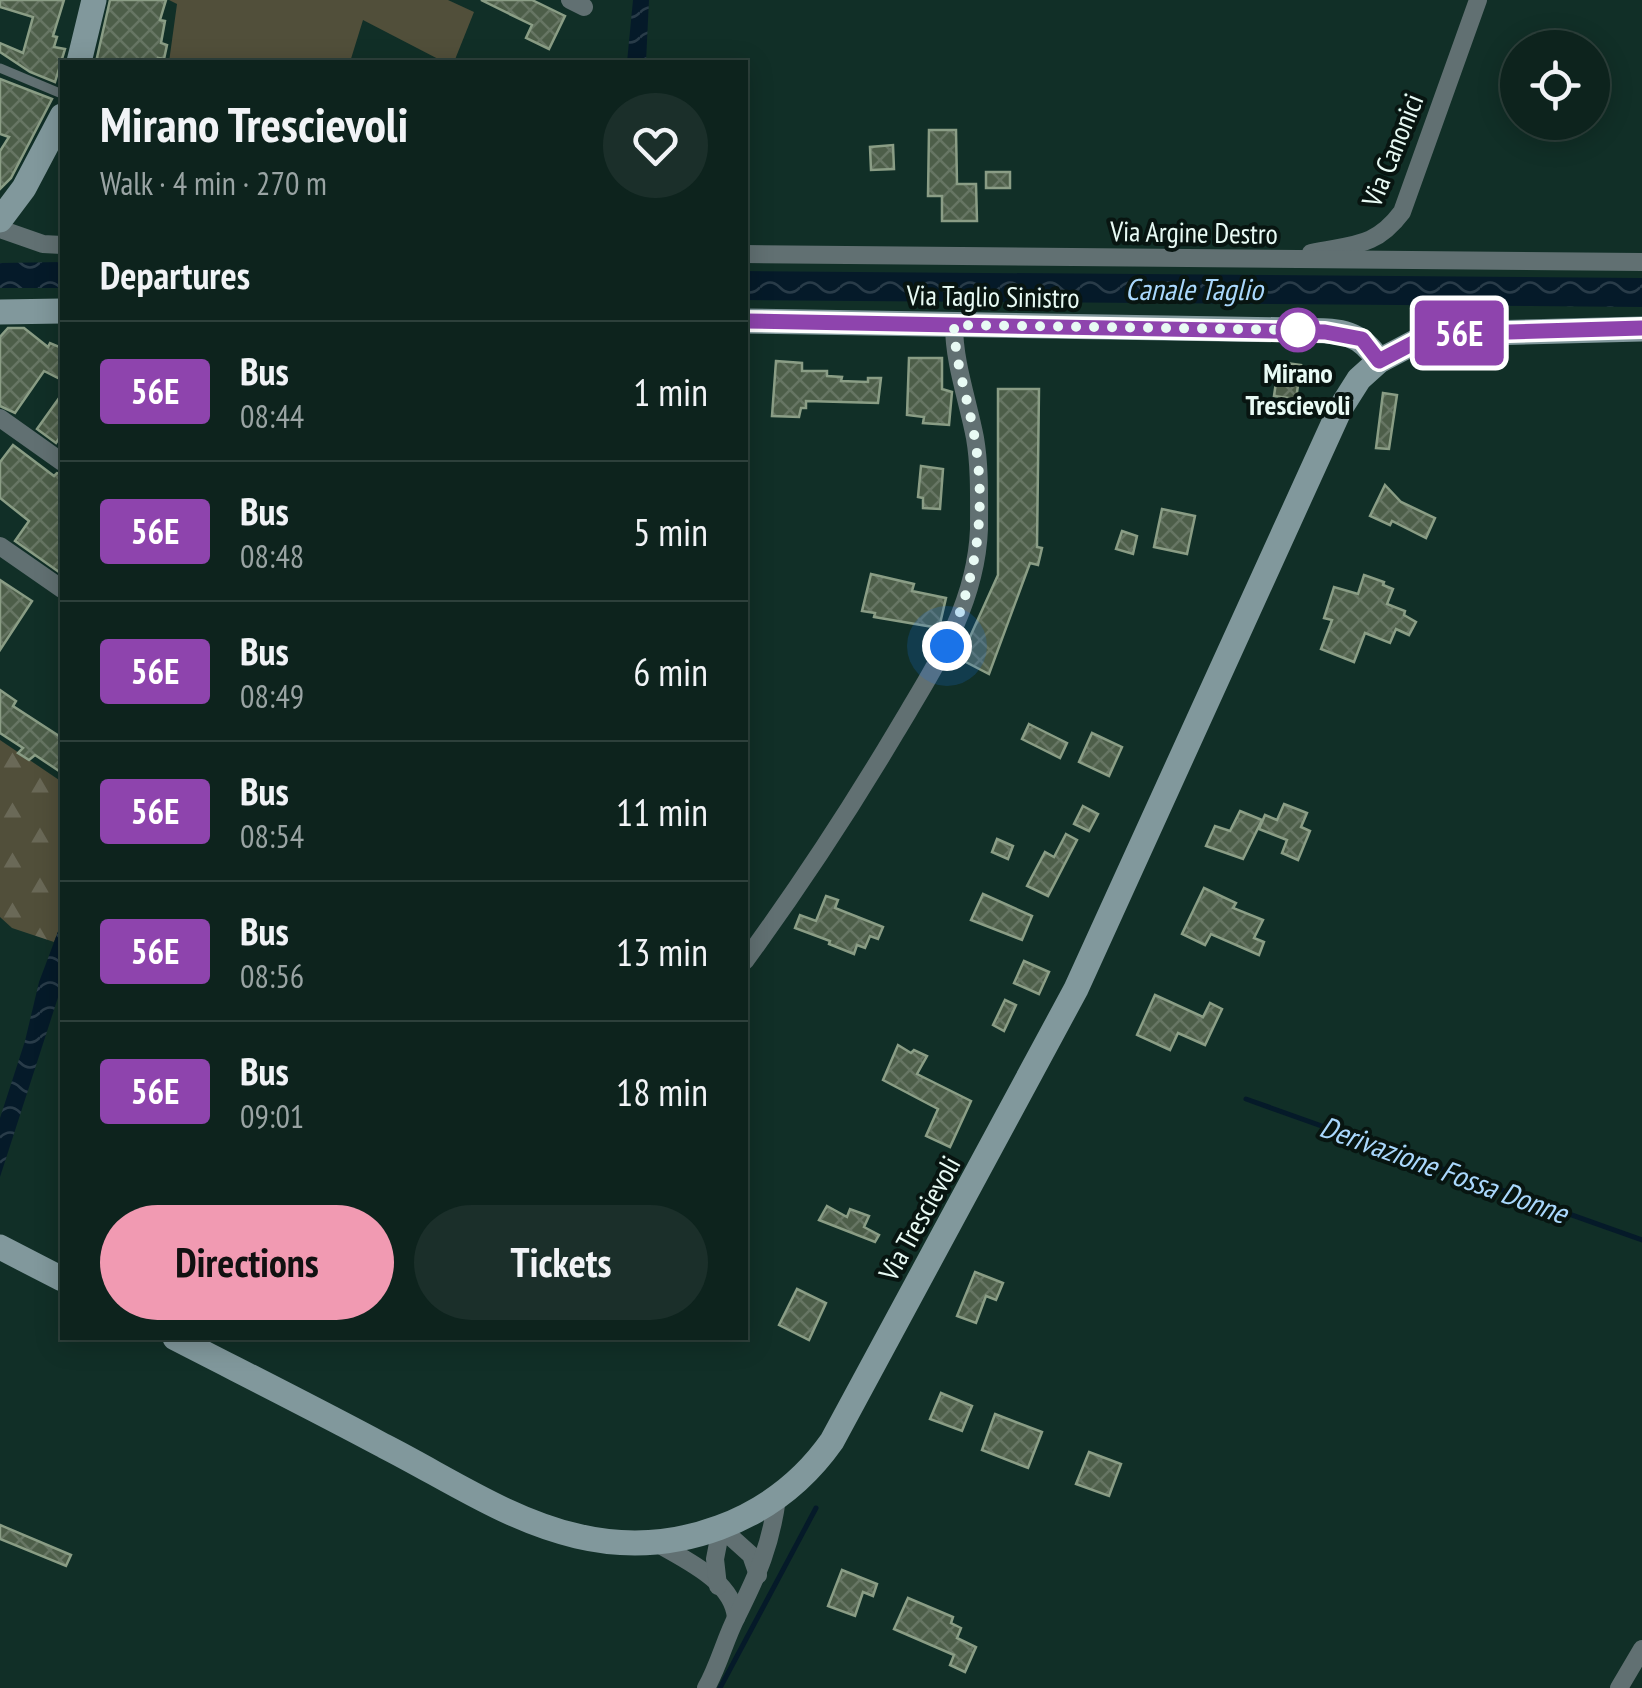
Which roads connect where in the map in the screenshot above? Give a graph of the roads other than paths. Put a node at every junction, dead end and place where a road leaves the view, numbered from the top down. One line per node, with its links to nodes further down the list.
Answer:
1 (94, 0): 3 (main road)
2 (1478, 0): 11 (street, Via Canonici)
3 (79, 60)
4 (0, 68): 5 (lane)
5 (60, 93)
6 (60, 120): 7 (main road)
7 (0, 220)
8 (0, 229): 9 (street)
9 (60, 245)
10 (748, 254): 11 (street, Via Argine Destro)
11 (1301, 261): 12 (street, Via Argine Destro)
12 (1642, 262)
13 (5, 308): 14 (main road)
14 (60, 312)
15 (748, 321): 16 (main road, Via Taglio Sinistro)
16 (954, 325): 18 (main road, Via Taglio Sinistro); 23 (street)
17 (1642, 328): 18 (main road)
18 (1379, 361): 27 (main road, Via Trescievoli)
19 (0, 418): 20 (street)
20 (60, 461)
21 (1, 548): 22 (street)
22 (60, 588)
23 (748, 957)
24 (0, 1247): 25 (main road)
25 (60, 1279)
26 (179, 1340): 29 (main road, Via Trescievoli)
27 (777, 1498): 28 (main road, Via Trescievoli); 30 (street)
28 (721, 1528): 29 (main road, Via Trescievoli); 30 (street); 31 (street)
29 (655, 1542): 31 (street)
30 (758, 1576): 32 (street)
31 (718, 1586): 32 (street)
32 (736, 1618): 34 (street)
33 (1642, 1648): 35 (street)
34 (706, 1688)
35 (1619, 1688)

